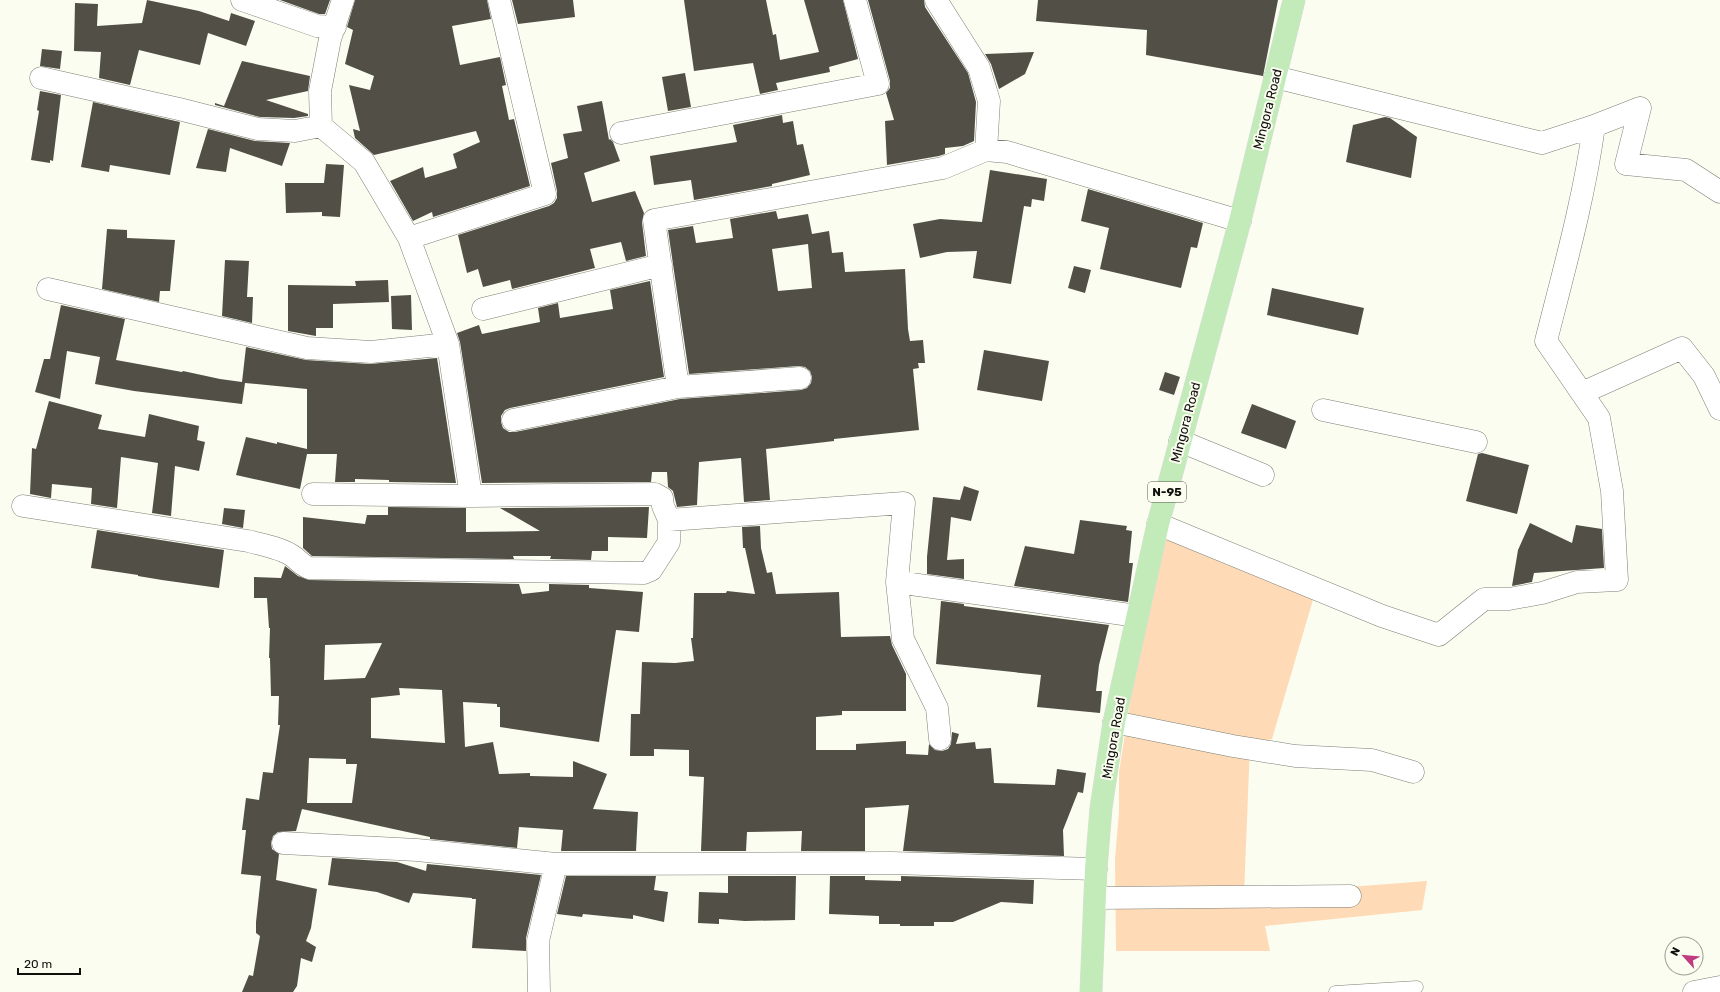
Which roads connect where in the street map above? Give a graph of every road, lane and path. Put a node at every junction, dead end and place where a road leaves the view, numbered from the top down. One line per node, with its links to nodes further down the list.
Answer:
1 (242, 0): 7 (street)
2 (343, 0): 7 (street)
3 (499, 0): 16 (street)
4 (855, 0): 12 (street)
5 (936, 0): 13 (street)
6 (1294, 0): 8 (main road, Mingora Road / N-95)
7 (335, 27): 10 (street)
8 (1275, 77): 11 (street); 15 (main road, Mingora Road / N-95)
9 (41, 78): 10 (street)
10 (321, 126): 16 (street)
11 (1594, 126): 14 (street); 24 (street)
12 (621, 133)
13 (986, 150): 15 (street); 17 (street)
14 (1720, 192)
15 (1240, 221): 28 (main road, Mingora Road / N-95)
16 (409, 238): 20 (street)
17 (661, 266): 19 (street); 23 (street)
18 (48, 289): 20 (street)
19 (483, 310)
20 (448, 344): 32 (street)
21 (800, 378): 23 (street)
22 (1712, 378): 24 (street); 25 (street)
23 (678, 387): 27 (street)
24 (1582, 393): 35 (street)
25 (1720, 409)
26 (1323, 410): 29 (street)
27 (513, 420)
28 (1180, 441): 30 (street); 35 (main road, Mingora Road / N-95)
29 (1476, 442)
30 (1262, 476)
31 (313, 494): 32 (street)
32 (471, 496): 34 (street)
33 (23, 506): 34 (street)
34 (669, 520): 36 (street)
35 (1158, 524): 37 (main road, Mingora Road / N-95)
36 (896, 582): 37 (street); 39 (street)
37 (1137, 616): 38 (main road, Mingora Road / N-95)
38 (1114, 722): 40 (street); 43 (main road, Mingora Road / N-95)
39 (940, 739)
40 (1413, 772)
41 (282, 843): 42 (street)
42 (556, 864): 43 (street); 48 (street)
43 (1096, 869): 45 (main road, Mingora Road / N-95)
44 (1350, 896): 45 (street)
45 (1096, 898): 49 (main road, Mingora Road / N-95)
46 (1417, 987): 50 (lane)
47 (1720, 987): 51 (street)
48 (539, 992)
49 (1091, 992)
50 (1335, 992)
51 (1694, 992)

